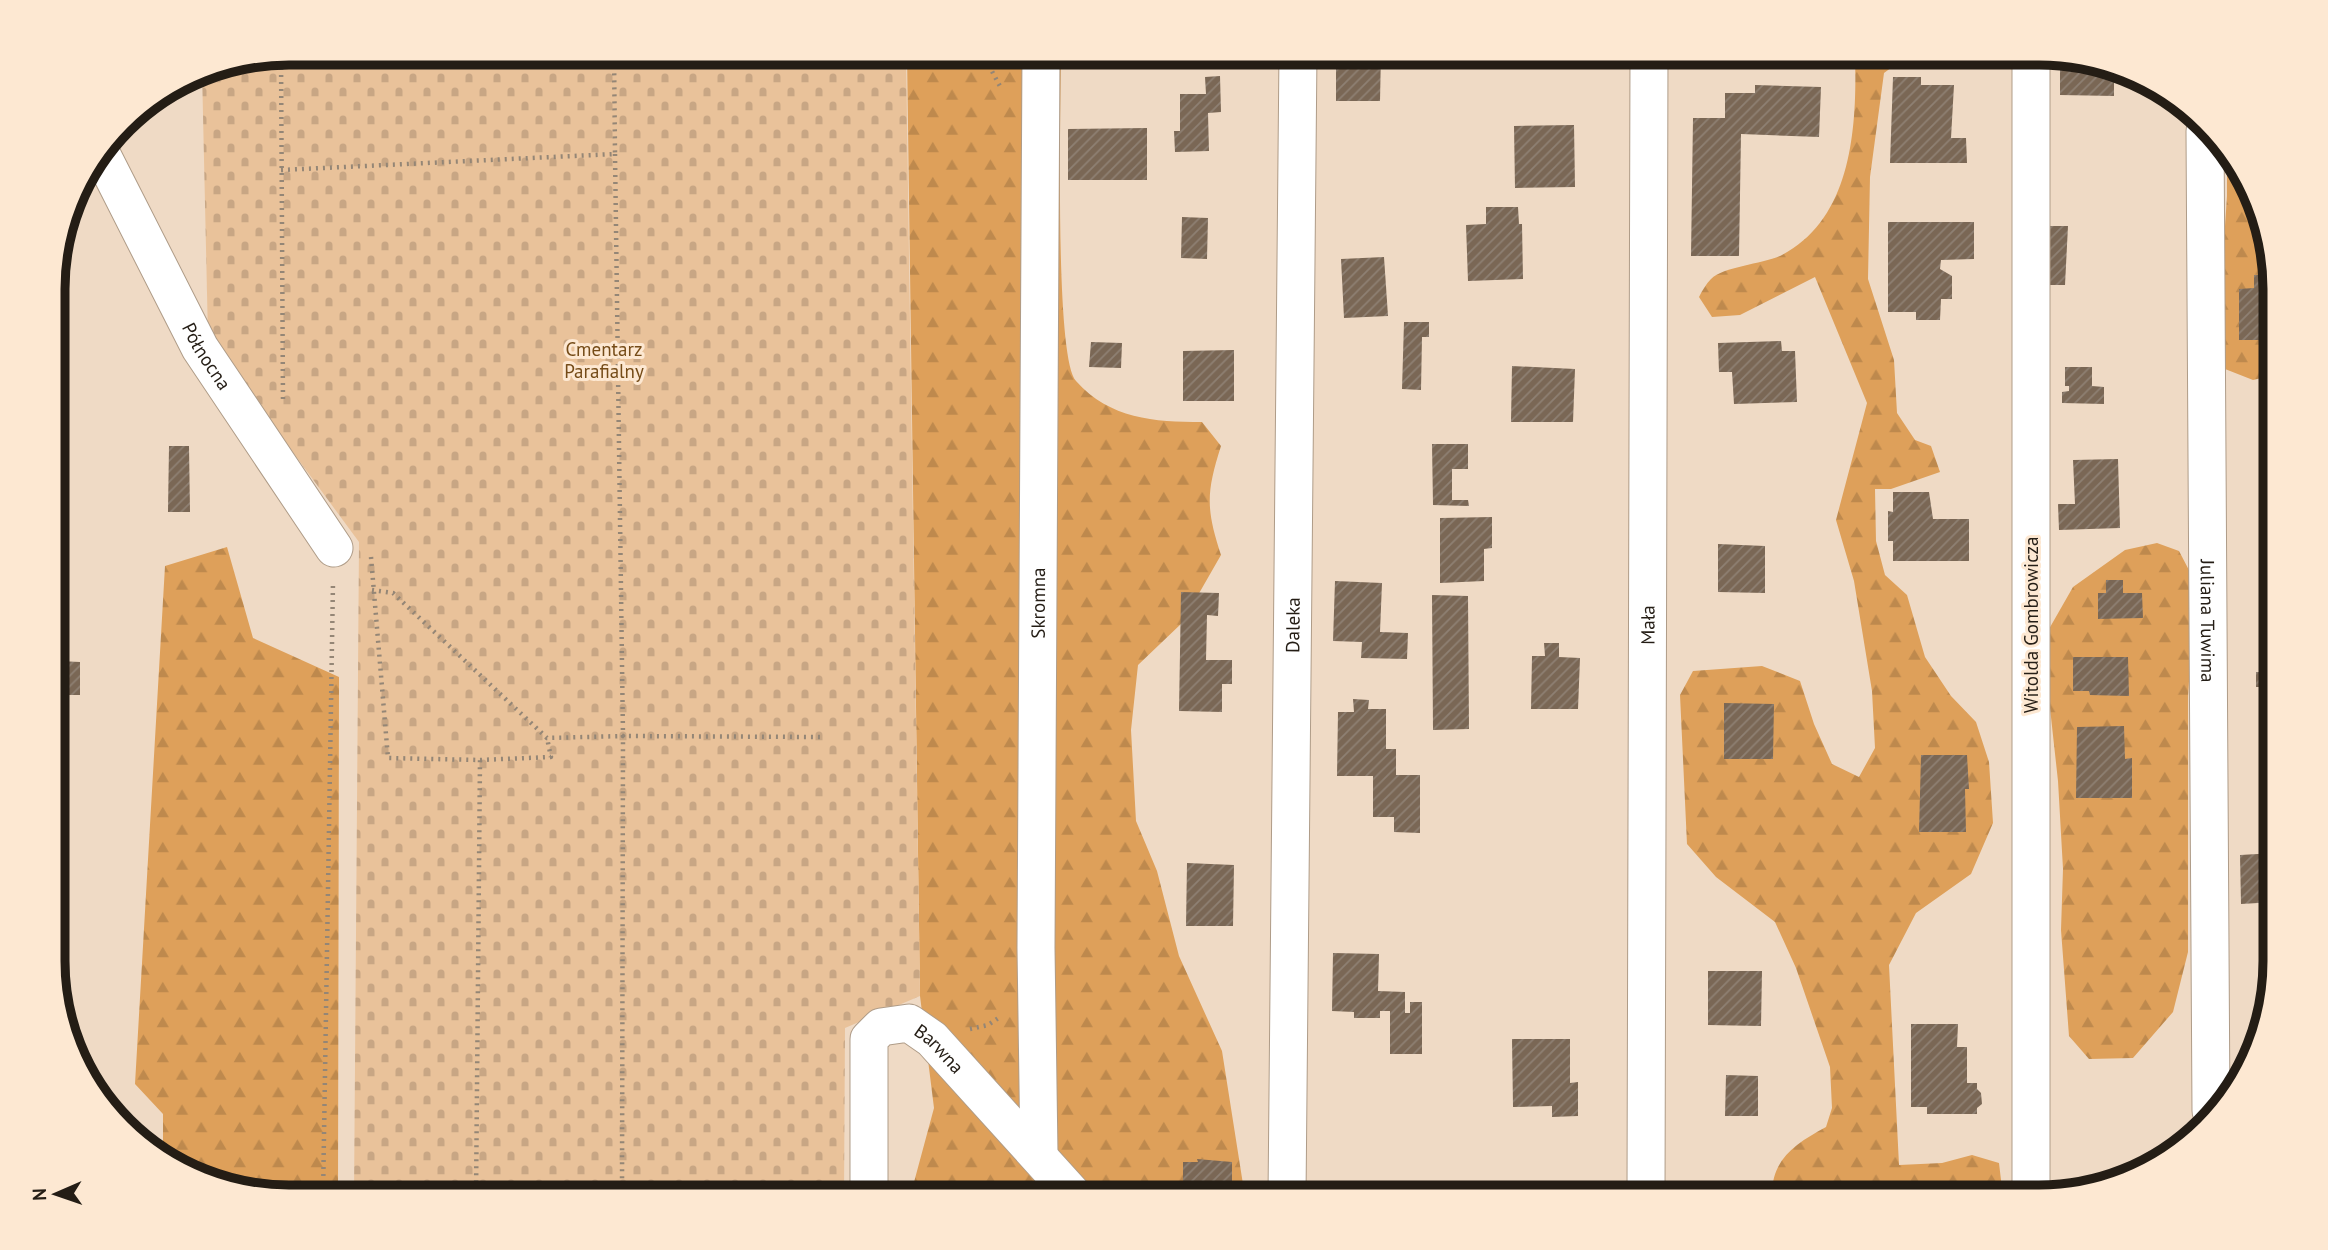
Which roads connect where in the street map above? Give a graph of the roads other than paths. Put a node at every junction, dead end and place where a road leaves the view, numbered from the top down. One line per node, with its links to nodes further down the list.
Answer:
1 (1041, 65): 9 (street, Skromna)
2 (1298, 65): 12 (street, Daleka)
3 (1649, 65): 13 (street, Mała)
4 (2031, 65): 14 (street, Witolda Gombrowicza)
5 (2205, 138): 8 (street, Juliana Tuwima)
6 (105, 161): 7 (street, Północna)
7 (334, 548)
8 (2211, 1105)
9 (1039, 1154): 10 (street, Barwna); 11 (street, Barwna)
10 (869, 1185)
11 (1065, 1185)
12 (1287, 1185)
13 (1646, 1185)
14 (2031, 1185)

